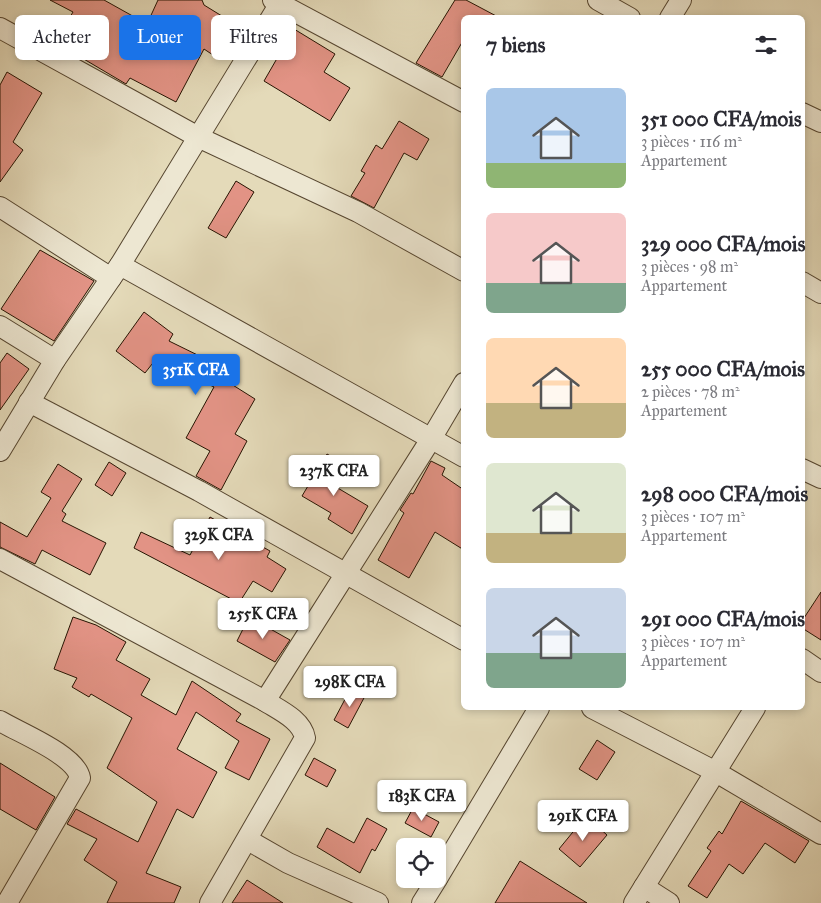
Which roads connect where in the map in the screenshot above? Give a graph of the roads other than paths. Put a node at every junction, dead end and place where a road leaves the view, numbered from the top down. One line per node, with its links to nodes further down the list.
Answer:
1 (598, 0): 4 (street)
2 (681, 0): 5 (street)
3 (278, 1): 7 (street); 10 (street)
4 (625, 15)
5 (672, 15)
6 (0, 28): 10 (street)
7 (461, 100)
8 (805, 114): 9 (street)
9 (821, 122)
10 (200, 138): 12 (street); 13 (street)
11 (0, 207): 13 (street)
12 (461, 269)
13 (116, 271): 17 (street); 20 (street)
14 (805, 284): 15 (street)
15 (821, 292)
16 (0, 326): 17 (street)
17 (55, 360): 19 (street)
18 (461, 388): 20 (street)
19 (29, 402): 21 (street); 26 (street)
20 (432, 439): 22 (street); 26 (street)
21 (0, 451)
22 (461, 456)
23 (805, 470): 24 (street)
24 (821, 478)
25 (0, 559): 30 (street)
26 (345, 574): 27 (street); 30 (street)
27 (461, 638)
28 (805, 661): 29 (street)
29 (821, 672)
30 (265, 701): 37 (street)
31 (538, 710): 38 (street)
32 (596, 710): 35 (street)
33 (754, 710): 35 (street)
34 (0, 721): 41 (street)
35 (716, 772): 36 (street); 40 (street)
36 (821, 834)
37 (248, 840): 42 (street); 43 (street)
38 (446, 863)
39 (431, 888): 44 (street)
40 (639, 895): 45 (street)
41 (7, 903)
42 (210, 903)
43 (378, 903)
44 (422, 903)
45 (669, 903)

